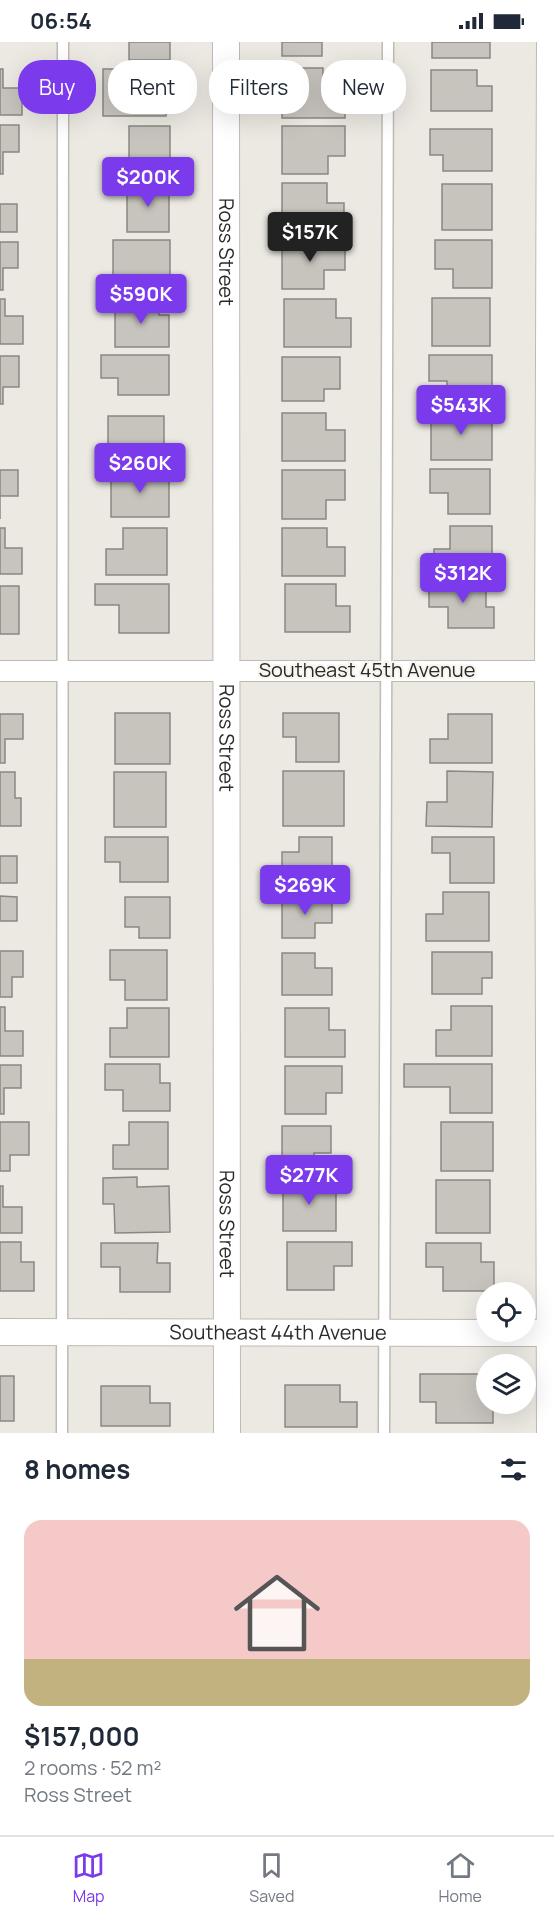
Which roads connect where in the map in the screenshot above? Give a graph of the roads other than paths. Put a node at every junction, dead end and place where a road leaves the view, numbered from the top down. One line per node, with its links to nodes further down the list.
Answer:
1 (63, 42): 5 (lane)
2 (226, 42): 6 (street, Ross Street)
3 (388, 42): 7 (lane)
4 (547, 42): 9 (street)
5 (62, 670): 6 (street, Southeast 45th Avenue); 8 (street, Southeast 45th Avenue); 11 (lane)
6 (228, 670): 7 (street, Southeast 45th Avenue); 12 (street, Ross Street)
7 (387, 670): 9 (street, Southeast 45th Avenue); 13 (lane)
8 (0, 671)
9 (550, 671): 14 (street)
10 (0, 1332): 11 (street, Southeast 44th Avenue)
11 (61, 1332): 12 (street, Southeast 44th Avenue); 15 (lane)
12 (227, 1332): 13 (street, Southeast 44th Avenue); 16 (street, Ross Street)
13 (384, 1332): 14 (street, Southeast 44th Avenue); 17 (lane)
14 (550, 1333): 18 (street)
15 (62, 1433)
16 (227, 1433)
17 (384, 1433)
18 (548, 1433)

